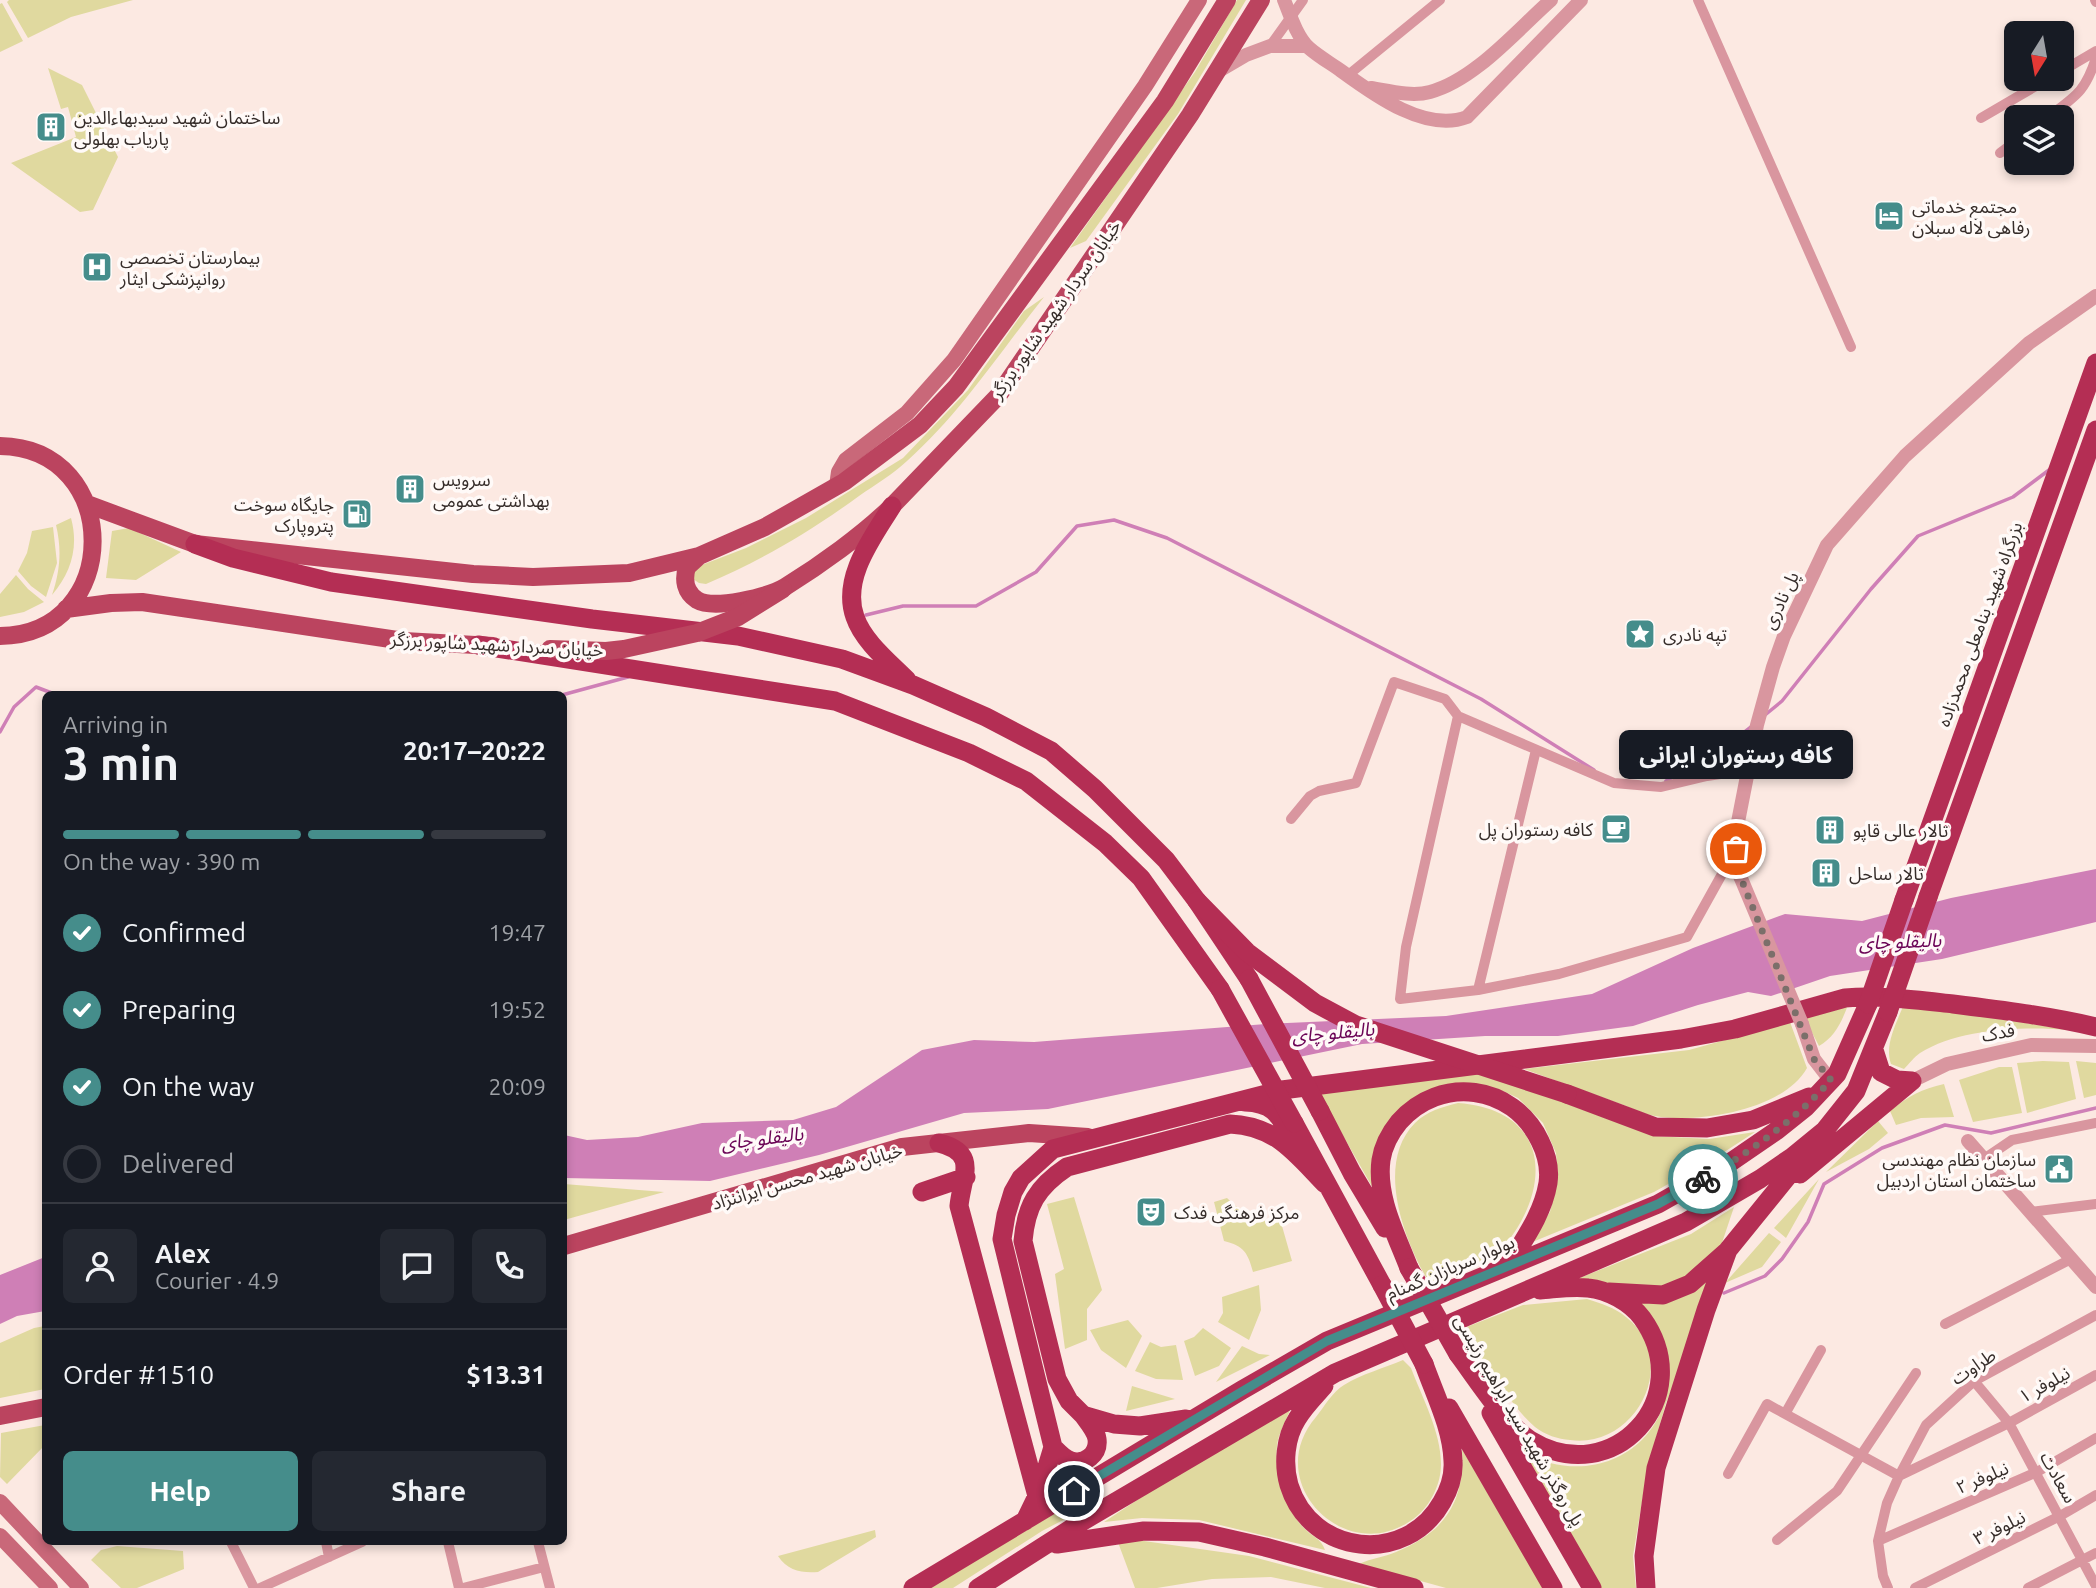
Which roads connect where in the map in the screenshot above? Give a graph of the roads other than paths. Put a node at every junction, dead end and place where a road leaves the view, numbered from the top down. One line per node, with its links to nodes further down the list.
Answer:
1 (1199, 0): 29 (main road)
2 (1227, 0): 29 (main road, خیابان سردار شهید شاپور برزگر)
3 (1261, 0): 16 (main road, خیابان سردار شهید شاپور برزگر)
4 (1284, 0): 10 (street)
5 (1303, 0): 10 (street)
6 (1440, 0): 17 (street)
7 (1551, 0): 18 (street)
8 (1581, 0): 18 (street)
9 (1698, 0): 25 (street)
10 (1290, 17): 11 (street); 12 (street)
11 (1270, 46): 12 (street); 16 (street)
12 (1307, 46): 17 (street)
13 (2096, 51): 15 (street)
14 (2096, 58): 20 (street)
15 (2074, 64)
16 (1216, 73): 31 (main road, خیابان سردار شهید شاپور برزگر)
17 (1347, 76): 18 (street)
18 (1362, 86)
19 (2027, 91): 21 (street)
20 (2064, 105)
21 (1981, 118)
22 (2004, 150): 23 (street)
23 (2000, 153)
24 (2096, 296): 41 (street, پل نادری)
25 (1851, 347)
26 (2096, 363): 44 (highway, بزرگراه شهید بنامعلی محمدزاده)
27 (2093, 439): 49 (highway, bridge)
28 (0, 446): 30 (main road)
29 (837, 486): 33 (main road, خیابان سردار شهید شاپور برزگر)
30 (87, 504): 32 (main road, خیابان سردار شهید شاپور برزگر); 35 (main road)
31 (892, 506): 34 (main road, خیابان سردار شهید شاپور برزگر); 38 (highway)
32 (195, 544): 33 (main road, خیابان سردار شهید شاپور برزگر); 38 (highway)
33 (699, 556): 34 (main road)
34 (783, 589): 37 (main road, خیابان سردار شهید شاپور برزگر, bridge)
35 (65, 609): 36 (main road); 37 (main road, خیابان سردار شهید شاپور برزگر)
36 (0, 636)
37 (478, 645): 60 (highway, bridge)
38 (913, 685): 45 (highway)
39 (1458, 716): 40 (street); 42 (street); 46 (street)
40 (1536, 750): 41 (street); 46 (street)
41 (1747, 771): 43 (street, پل نادری)
42 (1291, 819)
43 (1736, 849): 46 (street); 51 (street, پل نادری, bridge)
44 (1904, 900): 51 (highway, بولوار سربازان گمنام, bridge)
45 (1197, 901): 51 (highway, bridge); 69 (highway, پل روگذر شهید سید ابراهیم رئیسی, bridge)
46 (1478, 990)
47 (2096, 1027): 52 (highway)
48 (2096, 1046): 50 (street, فدک)
49 (1874, 1050): 50 (highway); 54 (highway)
50 (1912, 1081): 62 (highway)
51 (1825, 1087): 68 (highway, بولوار سربازان گمنام)
52 (1238, 1101): 55 (highway); 75 (highway)
53 (2096, 1123): 58 (street)
54 (1825, 1130): 62 (highway); 71 (highway)
55 (1098, 1137): 57 (main road, خیابان شهید محسن ایراننژاد); 73 (highway)
56 (1968, 1141): 58 (street)
57 (939, 1143): 59 (highway); 65 (main road, خیابان شهید محسن ایراننژاد)
58 (1984, 1159): 64 (street)
59 (965, 1177): 61 (highway); 74 (highway)
60 (1325, 1184): 80 (highway, bridge); 87 (highway)
61 (922, 1192)
62 (1768, 1202): 66 (highway)
63 (2096, 1204): 64 (street)
64 (2030, 1212): 67 (street)
65 (567, 1245)
66 (1728, 1250): 72 (highway); 115 (highway)
67 (2071, 1259): 70 (street); 77 (street)
68 (1509, 1264): 69 (highway); 75 (highway, بولوار سربازان گمنام)
69 (1409, 1268): 79 (highway, پل روگذر شهید سید ابراهیم رئیسی, bridge)
70 (2096, 1287)
71 (1520, 1292): 72 (highway); 81 (highway)
72 (1601, 1292): 79 (highway)
73 (1018, 1306): 74 (highway); 92 (highway)
74 (988, 1313): 98 (highway)
75 (1395, 1313): 89 (highway, بولوار سربازان گمنام)
76 (2096, 1315): 84 (street, طراوت)
77 (1945, 1324)
78 (1821, 1350): 86 (street)
79 (1458, 1354): 127 (highway, پل روگذر شهید سید ابراهیم رئیسی)
80 (1424, 1364): 81 (highway); 126 (highway)
81 (1335, 1373): 110 (highway)
82 (1916, 1373): 93 (street)
83 (2096, 1375): 90 (street, نیلوفر ۱)
84 (1975, 1381): 90 (street, سعادت); 96 (street, طراوت)
85 (42, 1408): 88 (main road)
86 (1785, 1414): 93 (street); 95 (street)
87 (1083, 1415): 89 (highway); 92 (highway)
88 (0, 1416)
89 (1197, 1417): 101 (highway, بولوار سربازان گمنام)
90 (2009, 1423): 94 (street, سعادت); 96 (street)
91 (2096, 1438): 94 (street, نیلوفر ۲)
92 (1053, 1447): 98 (highway)
93 (1861, 1455): 96 (street); 103 (street)
94 (2037, 1472): 100 (street, سعادت); 104 (street, نیلوفر ۲)
95 (1728, 1474)
96 (1899, 1476): 104 (street, طراوت)
97 (2096, 1495): 100 (street, نیلوفر ۳)
98 (1037, 1496): 101 (highway)
99 (0, 1502): 118 (main road)
100 (2060, 1516): 113 (street, سعادت); 129 (street, نیلوفر ۳)
101 (1025, 1521): 123 (highway, بولوار سربازان گمنام)
102 (0, 1536): 117 (main road)
103 (1777, 1540)
104 (1878, 1541): 128 (street, طراوت)
105 (232, 1545): 119 (street)
106 (327, 1545): 112 (street)
107 (355, 1545): 112 (street)
108 (449, 1545): 121 (street)
109 (539, 1545): 114 (street)
110 (1045, 1547): 124 (highway); 125 (highway)
111 (2096, 1553): 113 (street)
112 (329, 1557): 120 (street)
113 (2083, 1560): 116 (street, سعادت); 130 (street)
114 (544, 1567): 121 (street); 122 (street)
115 (1647, 1585)
116 (2096, 1586)
117 (50, 1588)
118 (81, 1588)
119 (254, 1588)
120 (260, 1588)
121 (461, 1588)
122 (550, 1588)
123 (913, 1588)
124 (978, 1588)
125 (1415, 1588)
126 (1553, 1588)
127 (1592, 1588)
128 (1888, 1588)
129 (1915, 1588)
130 (2028, 1588)

